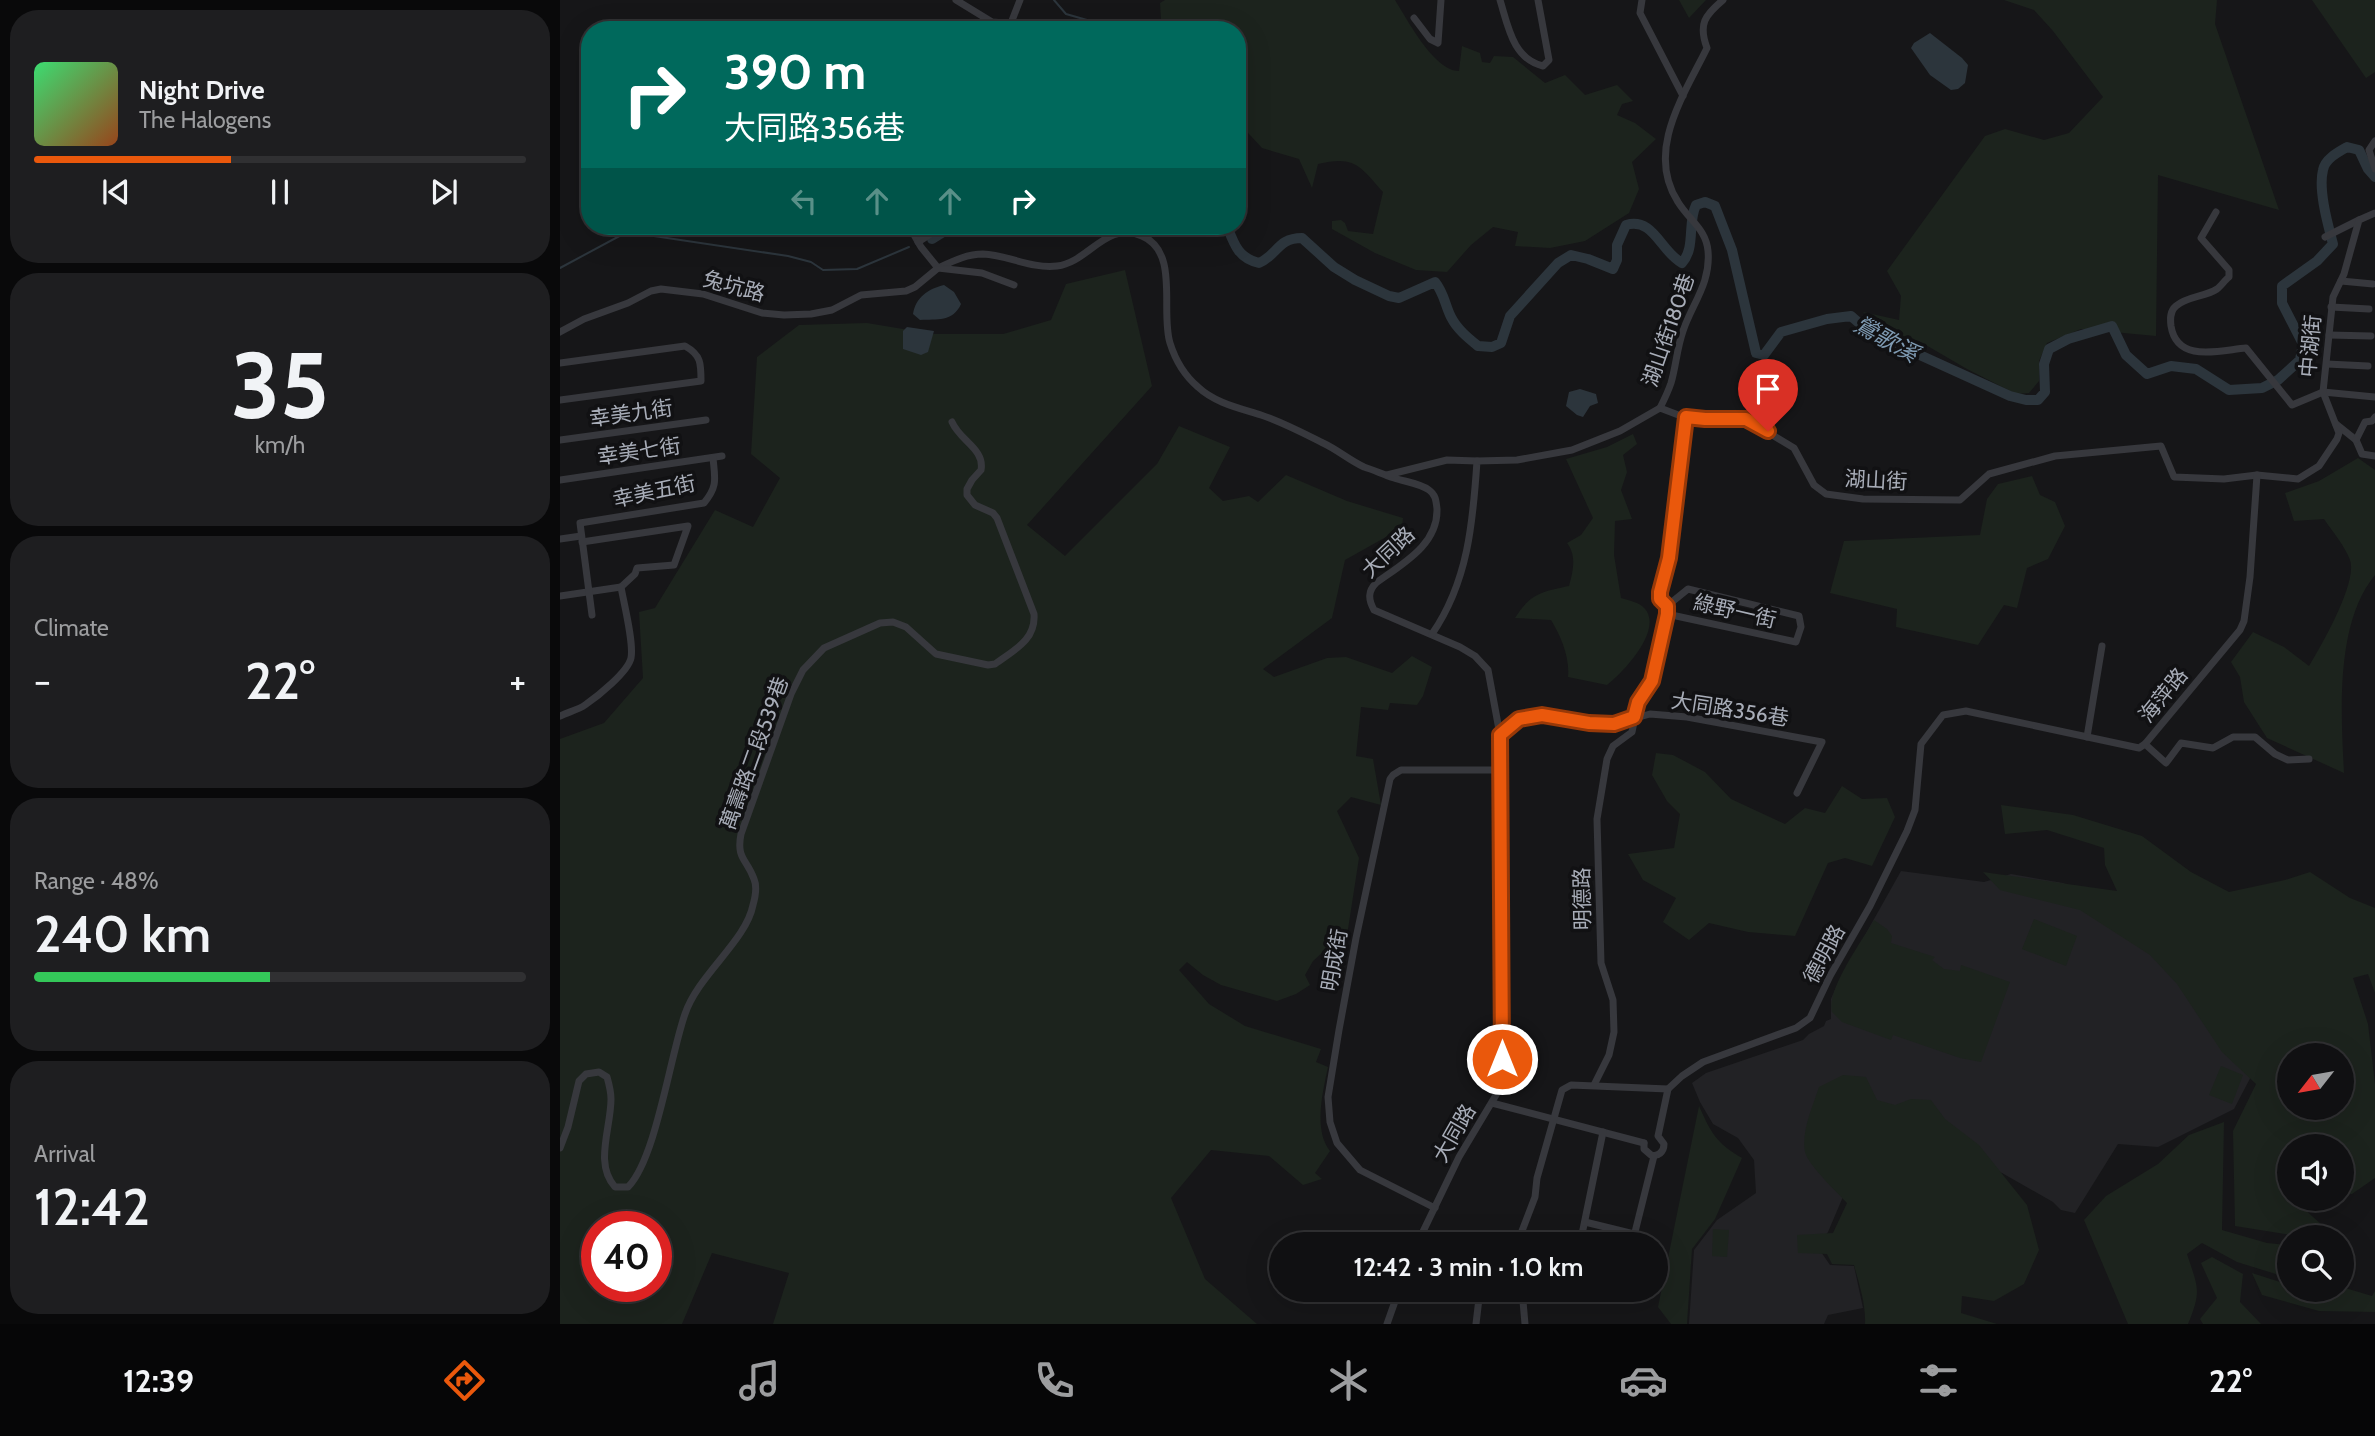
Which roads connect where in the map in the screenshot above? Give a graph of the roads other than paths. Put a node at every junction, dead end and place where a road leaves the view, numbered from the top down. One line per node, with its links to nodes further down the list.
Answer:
1 (956, 0): 9 (street)
2 (1020, 0): 10 (street)
3 (1441, 0): 8 (street)
4 (1500, 0): 5 (street)
5 (1538, 0)
6 (1642, 0): 11 (street)
7 (1723, 0): 11 (street, 湖山街180巷)
8 (1414, 18)
9 (990, 21)
10 (1012, 21)
11 (1683, 96): 38 (street, 湖山街180巷)
12 (2375, 141): 13 (street)
13 (2375, 169)
14 (2216, 212): 35 (street)
15 (2375, 213): 16 (street)
16 (2358, 220): 21 (street); 24 (street, 中湖街)
17 (914, 235): 22 (street)
18 (929, 235): 22 (street)
19 (1116, 235): 23 (street, 大同路)
20 (1141, 235): 50 (street, 大同路)
21 (2325, 237)
22 (918, 242): 23 (street)
23 (938, 268): 26 (street); 29 (street, 兔坑路)
24 (2341, 281): 25 (street); 27 (street, 中湖街)
25 (2373, 284)
26 (1014, 285)
27 (2331, 307): 28 (street); 30 (street, 中湖街)
28 (2369, 309)
29 (560, 332)
30 (2329, 335): 31 (street); 33 (street, 中湖街)
31 (2371, 337)
32 (560, 363): 37 (street)
33 (2327, 364): 34 (street); 35 (street, 中湖街)
34 (2368, 366)
35 (2323, 393): 36 (street); 43 (street, 中湖街)
36 (2375, 397)
37 (560, 400)
38 (1660, 408): 39 (street, 湖山街); 49 (street)
39 (1686, 417): 51 (street, 湖山街); 58 (street, 明德路)
40 (2375, 417): 45 (street)
41 (706, 420): 44 (street, 幸美九街)
42 (952, 422): 78 (street, 萬壽路二段539巷)
43 (2336, 424): 45 (street); 51 (street)
44 (560, 440)
45 (2356, 440): 47 (street)
46 (723, 456): 48 (street, 幸美七街)
47 (2375, 456)
48 (713, 458): 52 (street, 幸美七街); 54 (street, 幸美五街)
49 (1477, 461): 50 (street); 60 (street)
50 (1387, 475): 60 (street, 大同路)
51 (2257, 475): 67 (street, 海萍路)
52 (560, 480)
53 (560, 539): 54 (street)
54 (581, 539): 55 (street); 56 (street)
55 (621, 587): 56 (street); 63 (street)
56 (588, 592): 57 (street); 59 (street)
57 (560, 596)
58 (1667, 610): 58 (street, 綠野一街); 64 (street, 明德路)
59 (592, 615)
60 (1432, 634): 65 (street, 大同路)
61 (2102, 646): 66 (street)
62 (1943, 715): 66 (street, 海萍路); 72 (street, 德明路)
63 (560, 716)
64 (1634, 717): 65 (street, 大同路356巷); 70 (street, 大同路356巷); 71 (street, 明德路)
65 (1500, 735): 69 (street, 大同路)
66 (2087, 737): 67 (street, 海萍路)
67 (2145, 744): 68 (street)
68 (2309, 759)
69 (1501, 770): 73 (street, 大同路); 80 (street, 明成街)
70 (1797, 793)
71 (1594, 1085): 72 (street); 74 (street)
72 (1668, 1089): 76 (street)
73 (1492, 1103): 74 (street); 80 (street, 大同路)
74 (1554, 1119): 75 (street); 83 (street)
75 (1603, 1132): 77 (street); 81 (street)
76 (1658, 1136): 77 (street); 79 (street)
77 (1644, 1143): 79 (street)
78 (560, 1147)
79 (1654, 1156): 86 (street)
80 (1435, 1208): 82 (street, 大同路)
81 (1585, 1222): 84 (street); 85 (street)
82 (1423, 1232)
83 (1522, 1232)
84 (1583, 1232)
85 (1626, 1232)
86 (1635, 1232)
87 (1395, 1302): 90 (street)
88 (1479, 1302): 91 (street)
89 (1523, 1302): 92 (street)
90 (1388, 1324)
91 (1476, 1324)
92 (1525, 1324)

